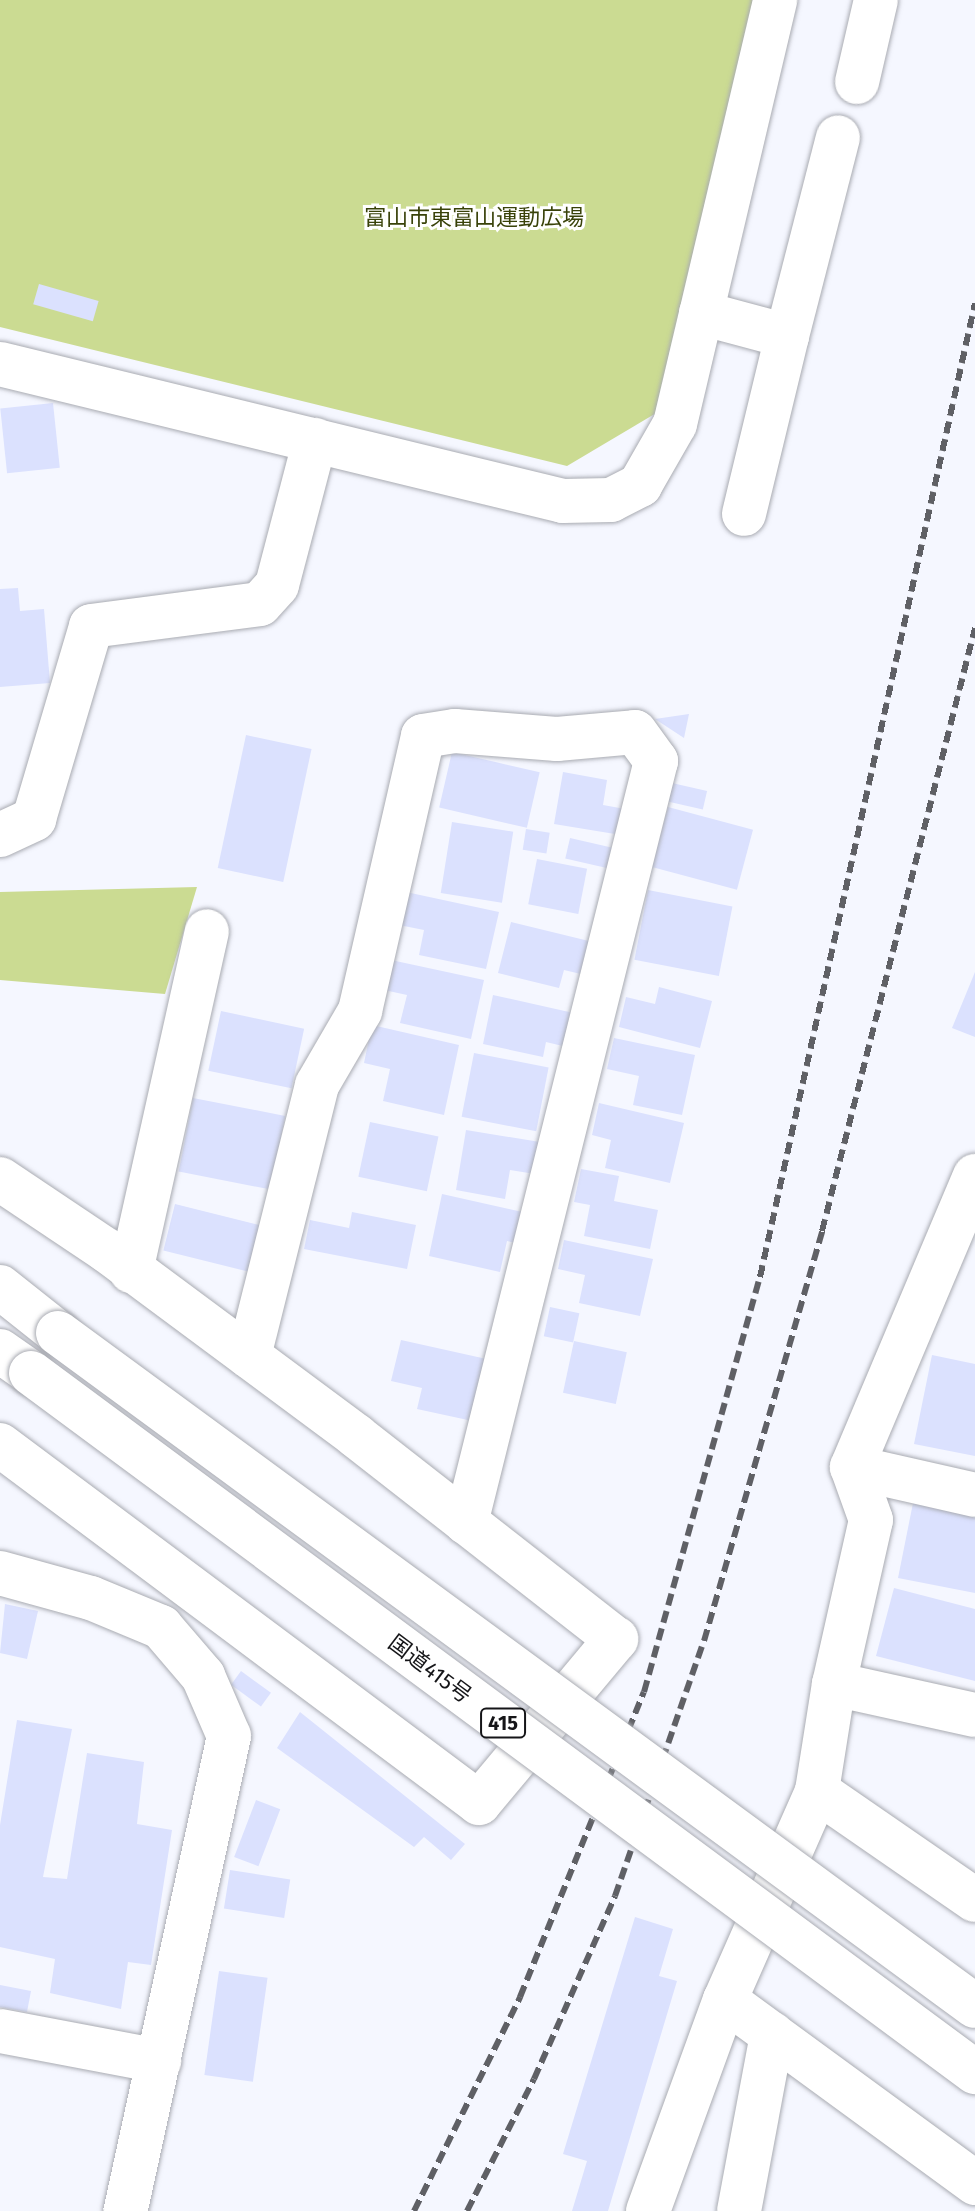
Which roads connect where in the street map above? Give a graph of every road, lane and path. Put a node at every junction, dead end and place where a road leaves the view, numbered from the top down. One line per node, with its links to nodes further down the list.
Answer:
1 (775, 0): 5 (main road)
2 (876, 0): 3 (main road)
3 (857, 82)
4 (838, 137): 6 (main road)
5 (701, 313): 6 (main road); 8 (main road)
6 (787, 336): 9 (main road)
7 (0, 364): 8 (main road)
8 (315, 440): 10 (main road)
9 (744, 514)
10 (0, 835)
11 (207, 931): 14 (main road)
12 (975, 1176): 15 (main road)
13 (0, 1179): 14 (main road)
14 (131, 1271): 17 (main road)
15 (956, 1273): 20 (main road)
16 (0, 1287): 29 (main road, 415, bridge)
17 (249, 1356): 22 (main road); 22 (main road)
18 (16, 1362): 33 (main road, 国道415号 / 415, bridge)
19 (0, 1445): 22 (main road)
20 (852, 1467): 21 (main road); 24 (main road)
21 (975, 1495)
22 (466, 1523)
23 (0, 1573): 32 (main road)
24 (834, 1684): 25 (main road); 26 (main road)
25 (975, 1715)
26 (817, 1791): 27 (main road); 28 (main road)
27 (975, 1900)
28 (725, 2000): 31 (main road); 36 (main road)
29 (975, 2006)
30 (0, 2031): 32 (main road)
31 (772, 2034): 34 (main road); 37 (main road)
32 (159, 2061): 35 (main road)
33 (975, 2072)
34 (975, 2183)
35 (125, 2211)
36 (648, 2211)
37 (739, 2211)

